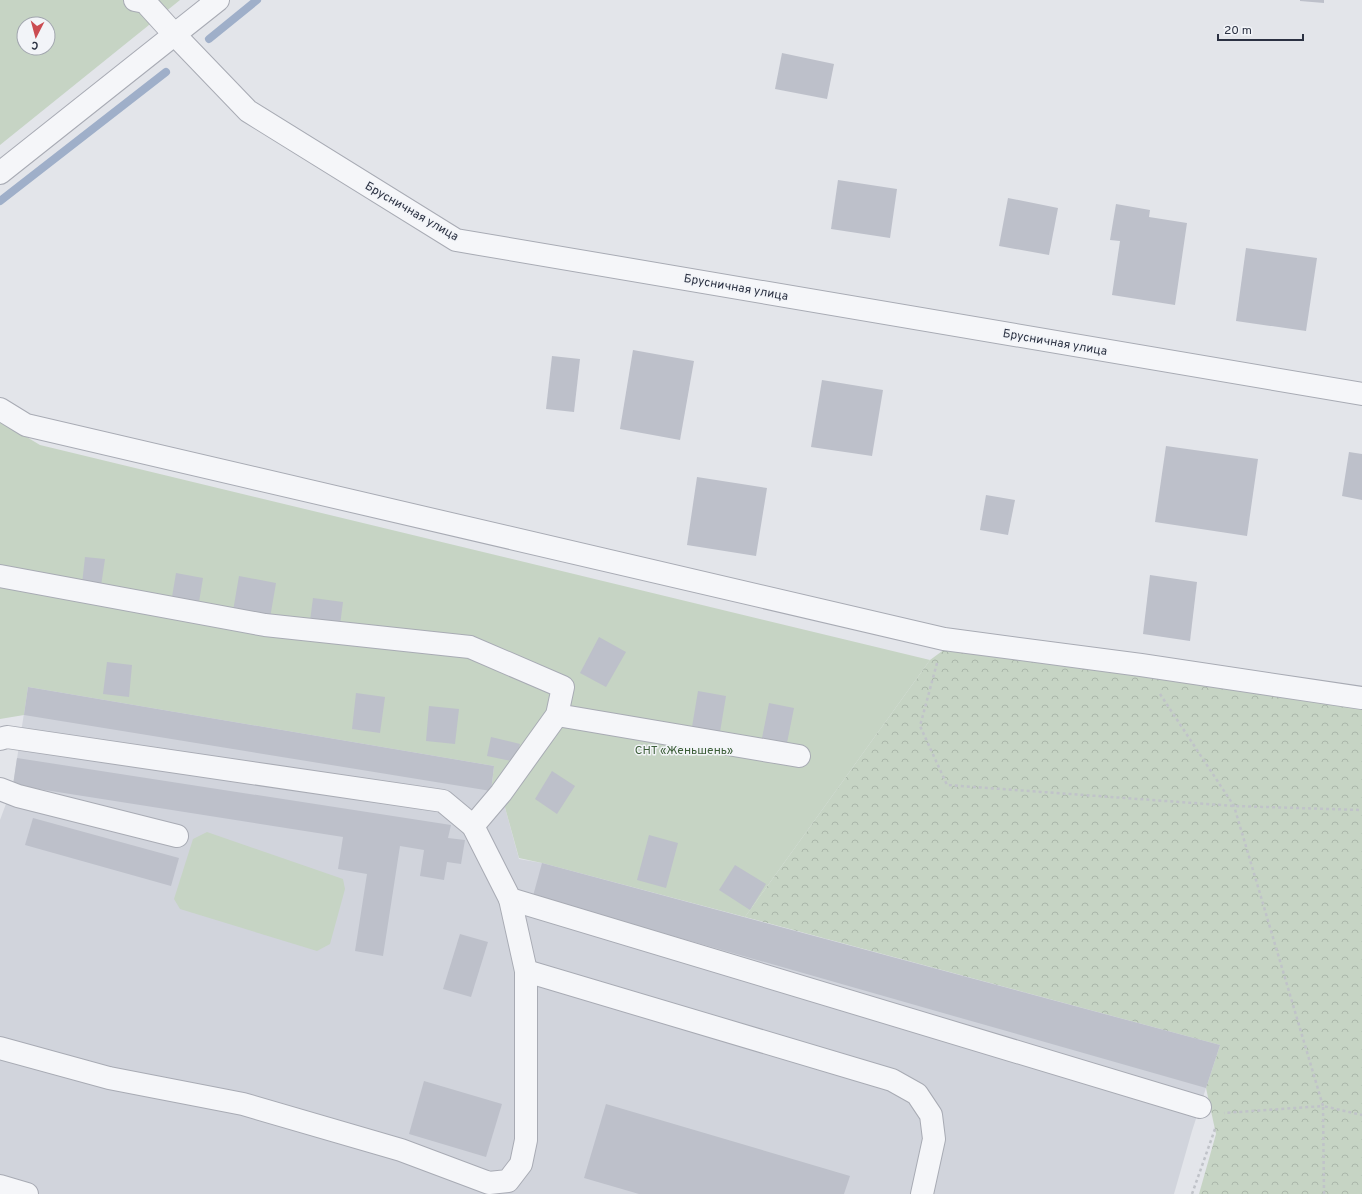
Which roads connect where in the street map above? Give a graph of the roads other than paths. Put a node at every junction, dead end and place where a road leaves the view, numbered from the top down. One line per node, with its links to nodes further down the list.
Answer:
1 (135, 0): 3 (street, Брусничная улица)
2 (218, 0): 3 (street)
3 (174, 34): 4 (street); 5 (street, Брусничная улица)
4 (0, 173)
5 (1362, 394)
6 (0, 409): 8 (street)
7 (0, 576): 9 (street)
8 (1362, 698)
9 (557, 715): 11 (street); 13 (street)
10 (0, 739): 13 (street)
11 (799, 756)
12 (0, 789): 14 (street)
13 (473, 826): 15 (street)
14 (177, 836)
15 (510, 899): 16 (street); 18 (street)
16 (526, 971): 17 (street); 21 (street)
17 (0, 1048)
18 (1200, 1108)
19 (0, 1186): 20 (street)
20 (27, 1194)
21 (922, 1194)

